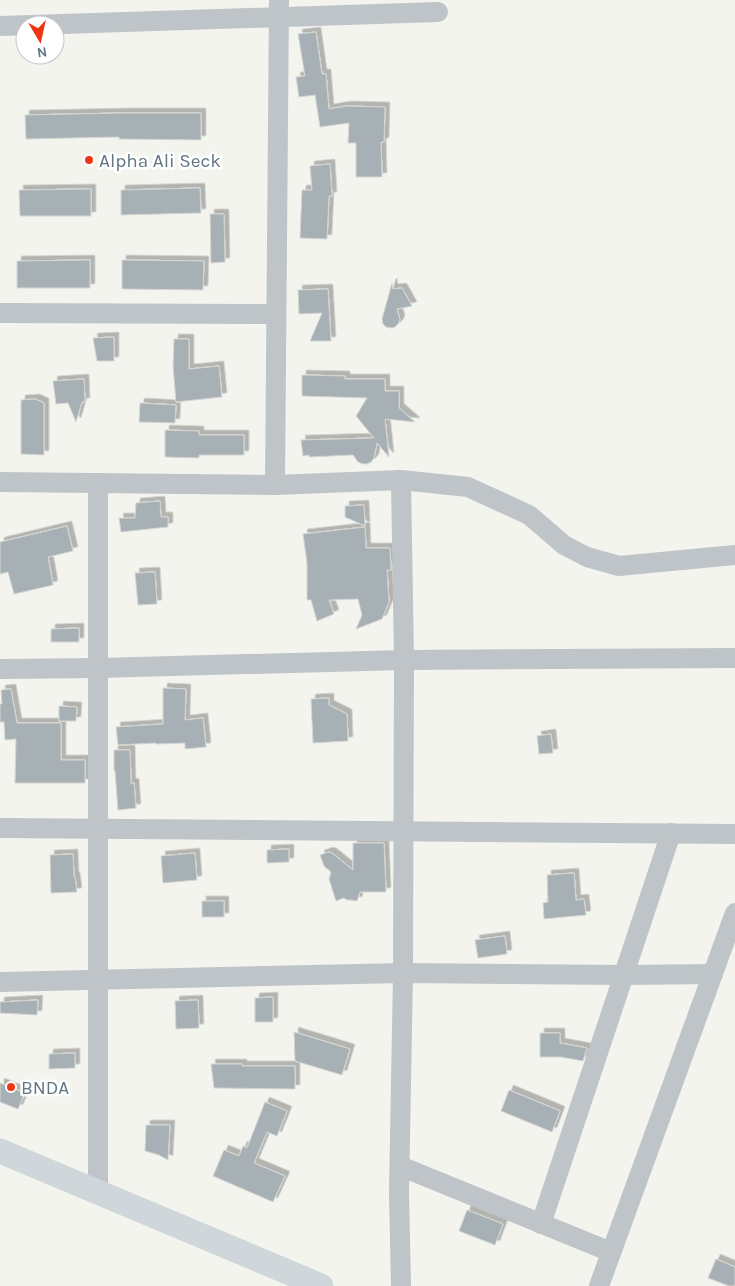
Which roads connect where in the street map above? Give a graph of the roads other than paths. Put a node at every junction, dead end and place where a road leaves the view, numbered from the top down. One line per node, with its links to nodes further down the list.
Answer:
1 (411, 6): 2 (street); 3 (street)
2 (279, 8): 4 (street); 6 (street)
3 (438, 12)
4 (0, 26)
5 (0, 313): 6 (street)
6 (276, 314): 10 (street)
7 (401, 480): 10 (street); 11 (street); 13 (street)
8 (0, 482): 9 (street)
9 (98, 483): 10 (street); 14 (street)
10 (275, 485)
11 (735, 555)
12 (735, 658): 13 (street)
13 (404, 660): 14 (street); 18 (street)
14 (98, 668): 15 (street); 17 (street)
15 (0, 669)
16 (0, 828): 17 (street)
17 (98, 829): 18 (street); 25 (street)
18 (403, 832): 19 (street); 22 (street)
19 (671, 833): 20 (street); 24 (street)
20 (735, 834)
21 (735, 913): 23 (street)
22 (403, 973): 24 (street); 25 (street); 28 (street)
23 (713, 974): 24 (street); 31 (street)
24 (624, 976): 30 (street)
25 (98, 980): 26 (street); 29 (street)
26 (0, 982)
27 (0, 1151): 29 (main road)
28 (400, 1166): 30 (street); 33 (street)
29 (98, 1192): 32 (main road)
30 (542, 1224): 31 (street)
31 (611, 1252): 34 (street)
32 (321, 1286)
33 (401, 1286)
34 (599, 1286)

